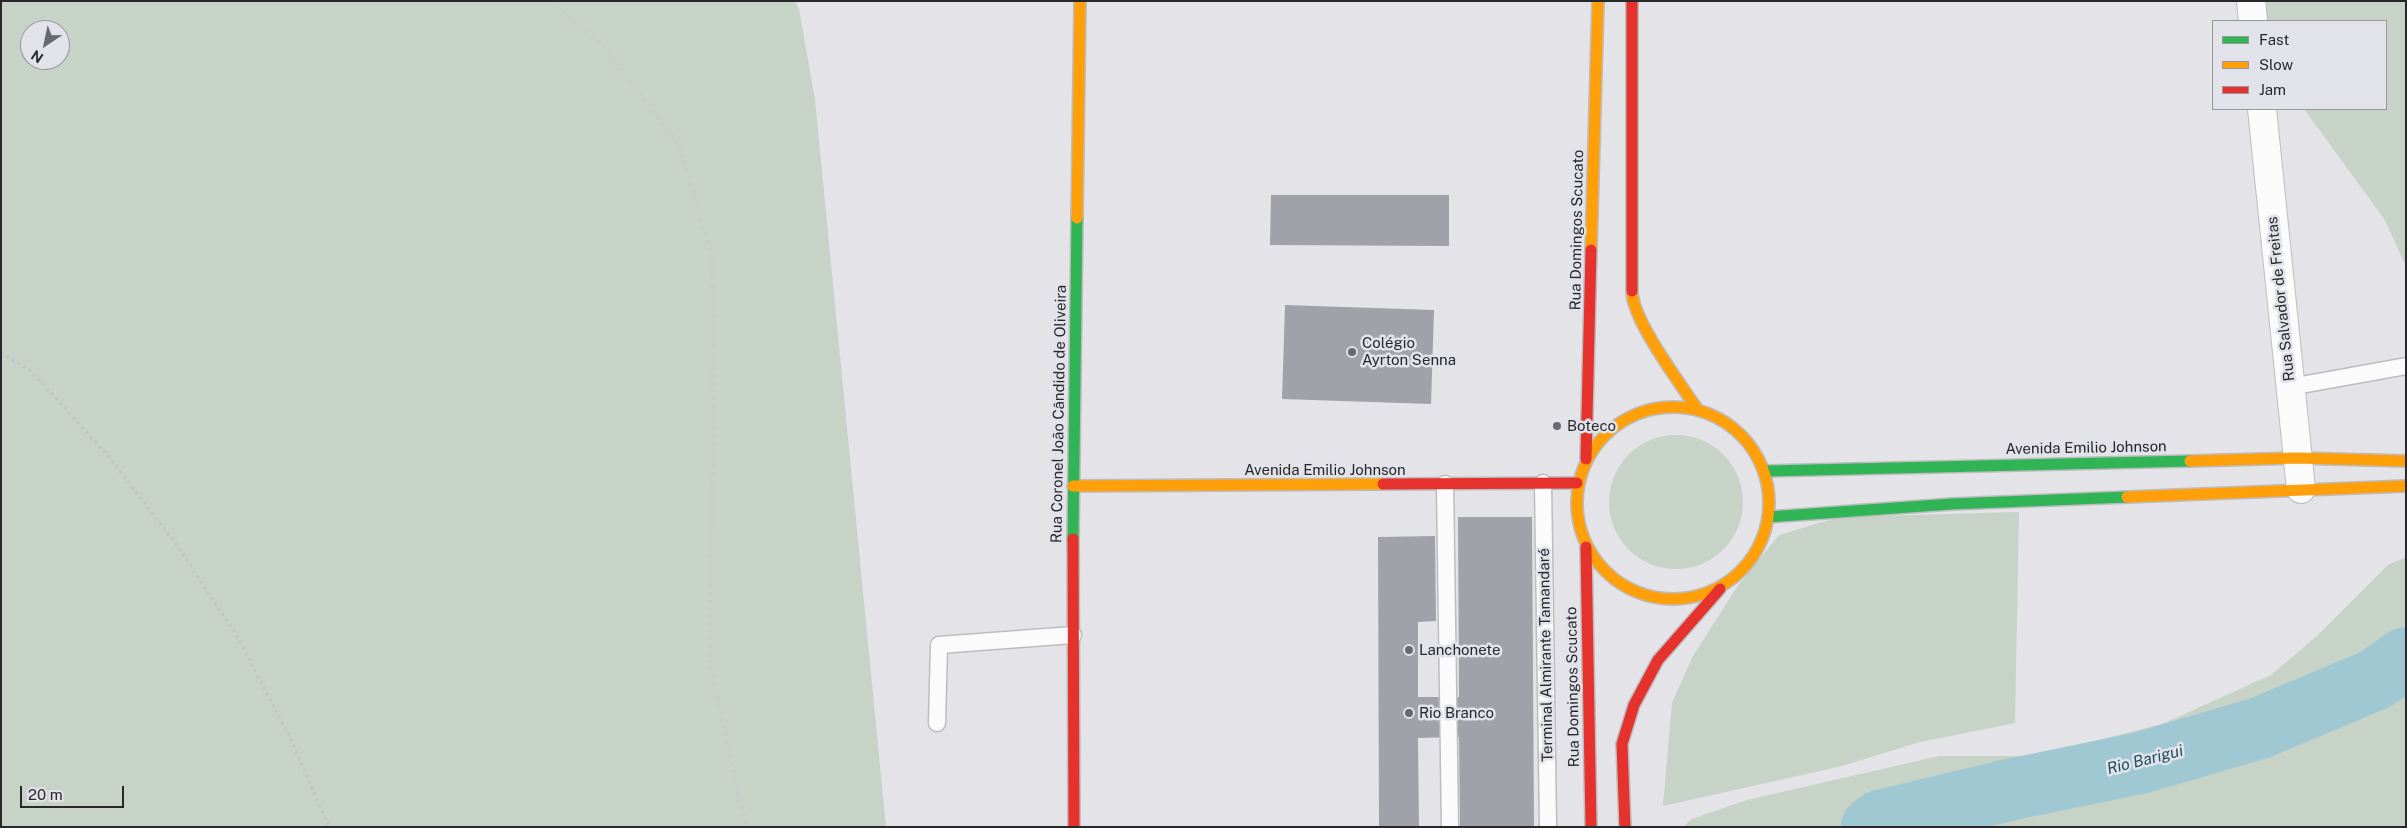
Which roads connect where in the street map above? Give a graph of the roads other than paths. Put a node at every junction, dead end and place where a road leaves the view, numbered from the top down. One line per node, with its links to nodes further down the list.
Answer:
1 (1080, 1): 17 (main road, Rua Coronel João Cândido de Oliveira)
2 (1598, 1): 11 (main road, Rua Domingos Scucato)
3 (1632, 1): 9 (main road)
4 (2251, 1): 5 (street)
5 (2253, 20)
6 (2262, 110): 8 (street, Rua Salvador de Freitas)
7 (2406, 366): 8 (lane)
8 (2290, 386): 10 (street, Rua Salvador de Freitas)
9 (1696, 410): 11 (main road); 13 (main road)
10 (2298, 458): 12 (main road, Avenida Emilio Johnson); 13 (main road, Avenida Emilio Johnson); 19 (street, Rua Salvador de Freitas)
11 (1586, 459): 15 (main road)
12 (2406, 460)
13 (1767, 471): 20 (main road)
14 (1544, 483): 15 (main road, Avenida Emilio Johnson); 16 (main road, Avenida Emilio Johnson); 27 (lane, Terminal Almirante Tamandaré)
15 (1577, 483): 21 (main road)
16 (1445, 484): 17 (main road, Avenida Emilio Johnson); 26 (lane)
17 (1072, 486): 23 (main road, Rua Coronel João Cândido de Oliveira)
18 (2406, 486): 19 (main road)
19 (2300, 489): 20 (main road)
20 (1768, 517): 22 (main road)
21 (1586, 547): 22 (main road); 28 (main road, Rua Domingos Scucato)
22 (1722, 586): 29 (main road)
23 (1073, 635): 24 (lane); 25 (main road, Rua Coronel João Cândido de Oliveira)
24 (937, 723)
25 (1074, 827)
26 (1450, 827)
27 (1548, 827)
28 (1591, 827)
29 (1625, 827)

